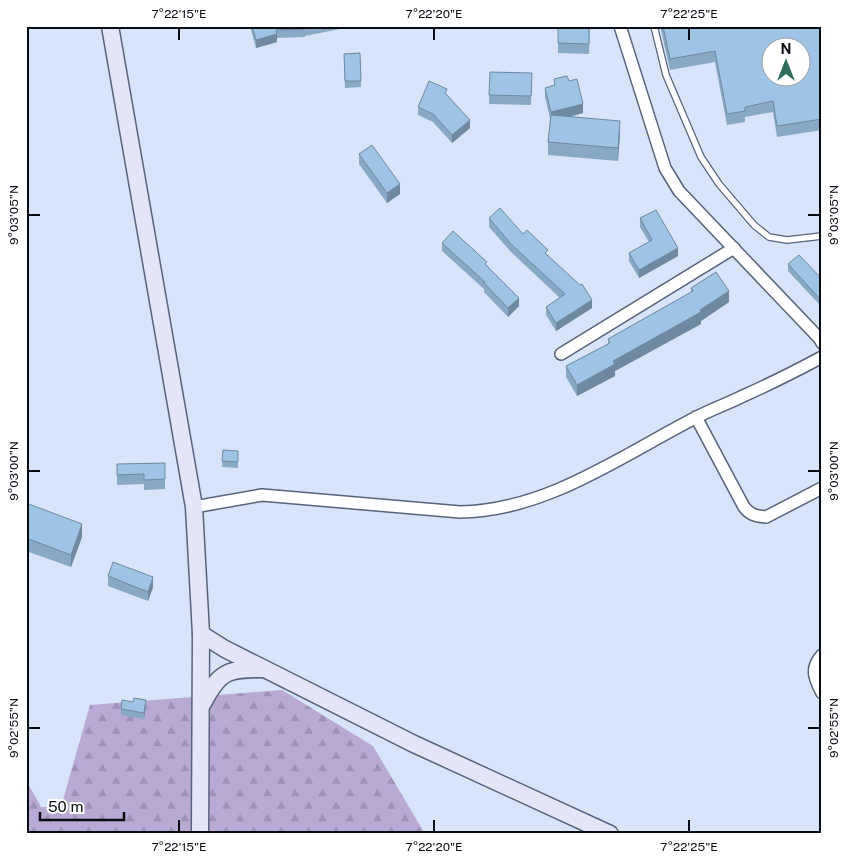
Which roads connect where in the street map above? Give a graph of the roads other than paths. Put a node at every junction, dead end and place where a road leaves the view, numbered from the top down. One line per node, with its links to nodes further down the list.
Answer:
1 (110, 26): 11 (street)
2 (620, 26): 5 (street)
3 (654, 26): 4 (lane)
4 (822, 236)
5 (734, 248): 6 (street); 7 (street)
6 (822, 343)
7 (561, 354)
8 (822, 357): 9 (street)
9 (696, 417): 10 (street); 11 (street)
10 (822, 488)
11 (194, 507): 12 (street)
12 (201, 634): 14 (street); 16 (street)
13 (822, 655): 15 (street)
14 (265, 669): 16 (street); 18 (street)
15 (822, 693)
16 (202, 706): 17 (street)
17 (200, 834)
18 (610, 834)

